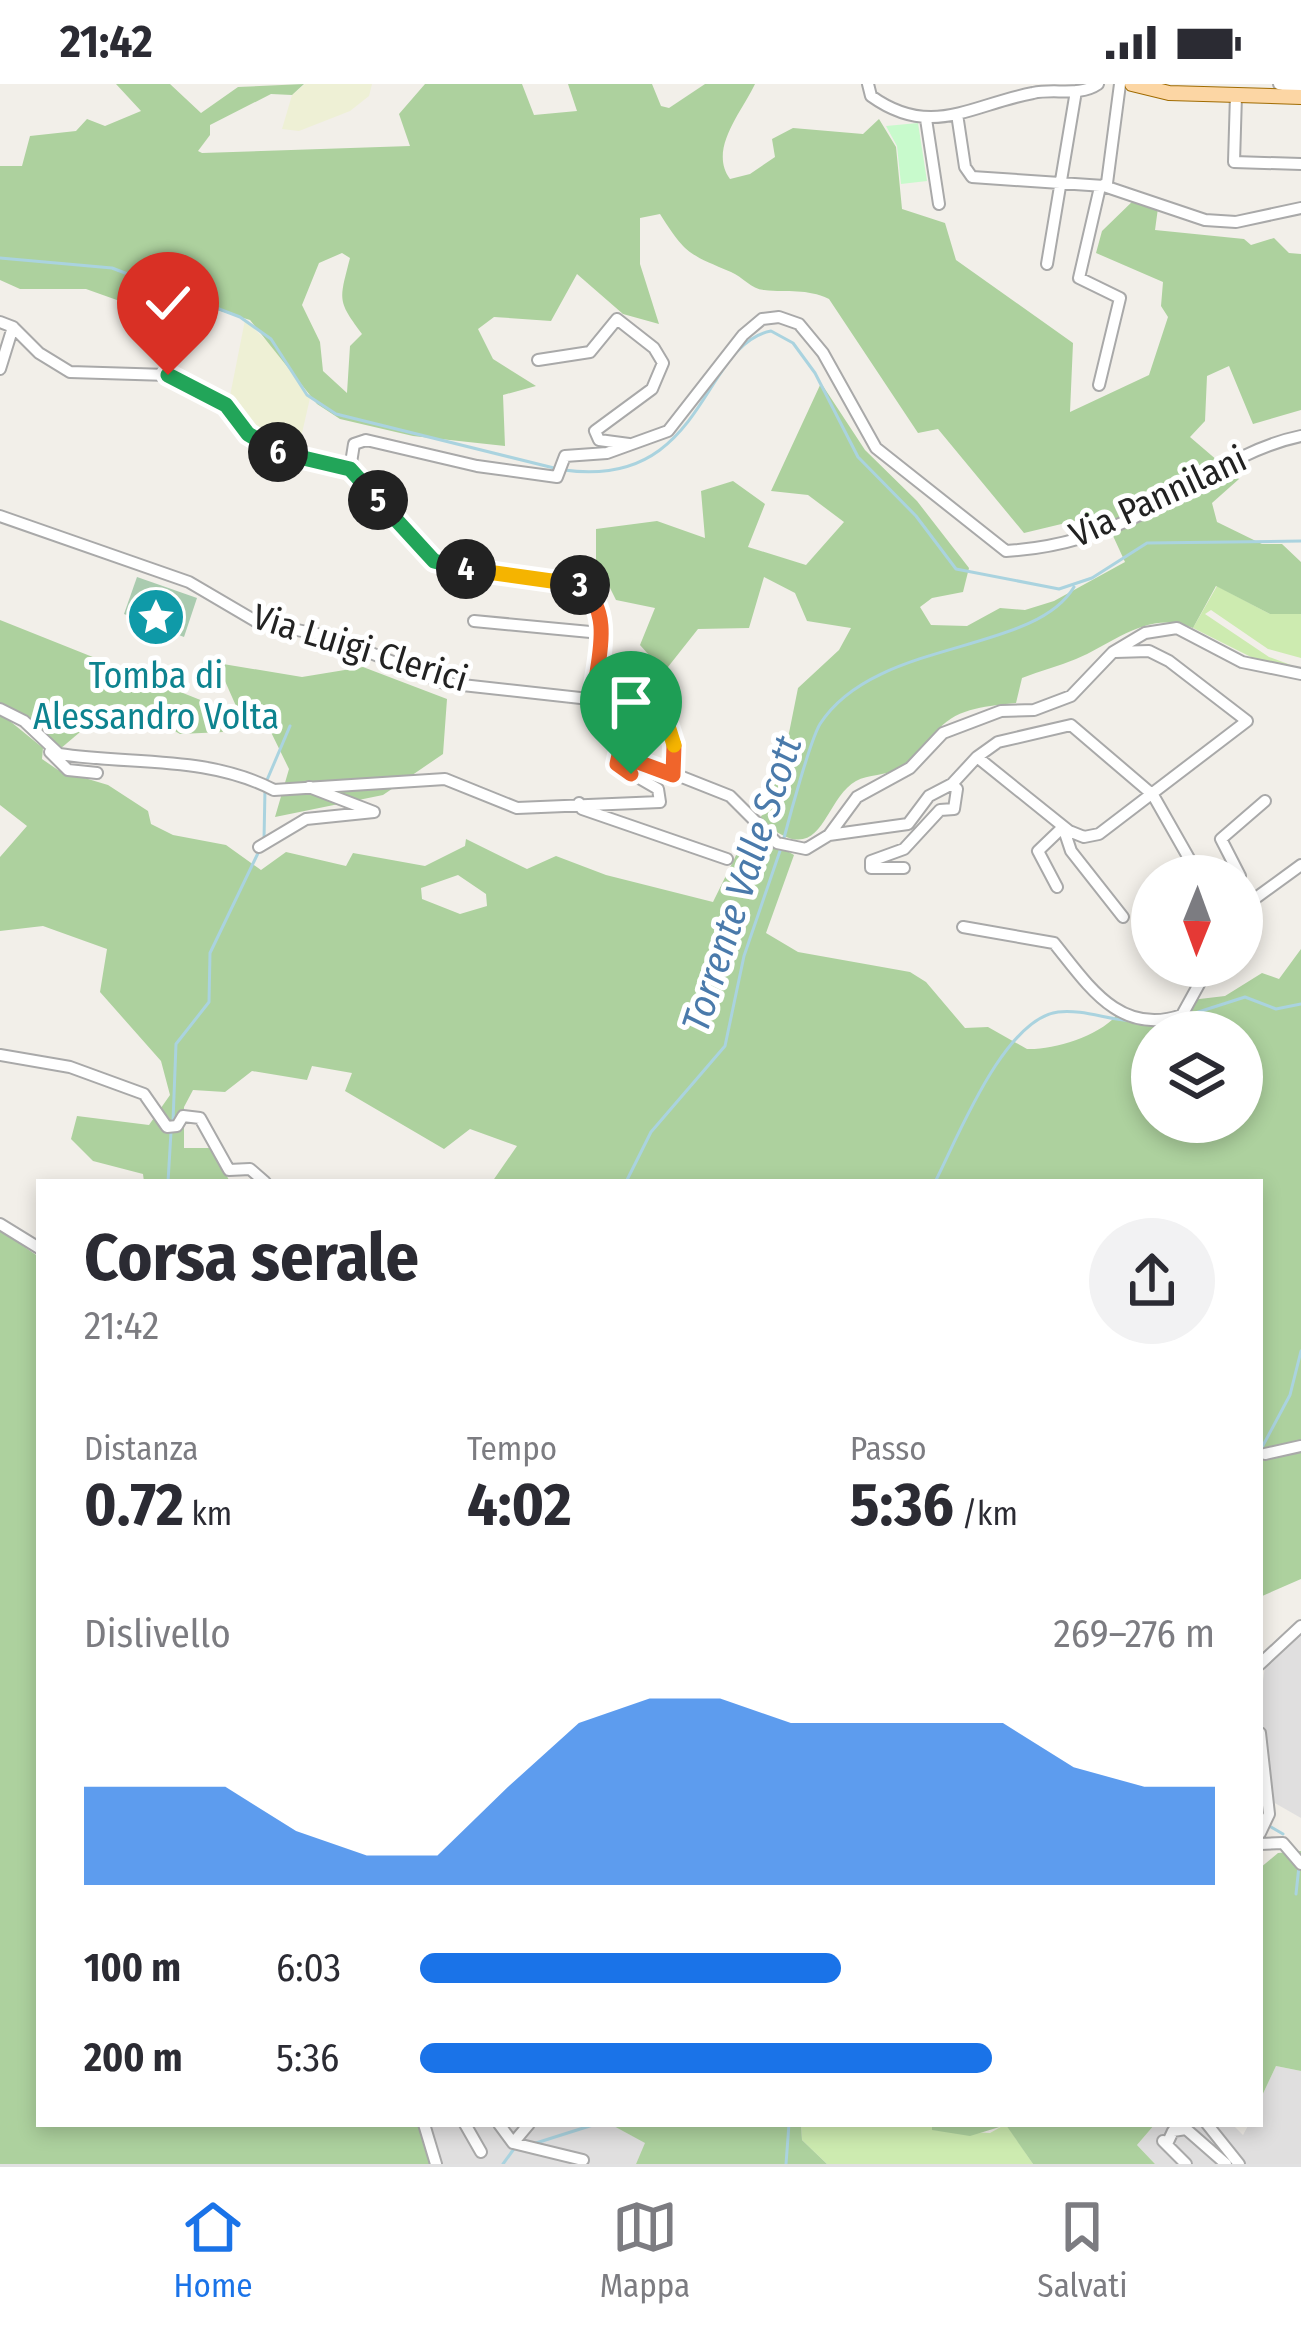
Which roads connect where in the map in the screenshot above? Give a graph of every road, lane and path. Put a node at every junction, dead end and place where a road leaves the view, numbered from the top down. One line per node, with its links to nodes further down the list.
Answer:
1 (868, 84): 10 (street)
2 (1098, 84): 6 (street)
3 (1120, 84): 13 (street)
4 (1132, 84): 8 (main road)
5 (1280, 84): 7 (street)
6 (1076, 91): 9 (street); 12 (street)
7 (1301, 93): 8 (main road)
8 (1237, 95): 11 (street)
9 (957, 114): 10 (street); 12 (street)
10 (926, 119): 14 (street)
11 (1301, 164)
12 (1063, 187): 13 (street); 16 (street)
13 (1100, 188): 15 (street); 21 (street)
14 (939, 204)
15 (1301, 208)
16 (1047, 264)
17 (0, 322): 18 (street)
18 (13, 327): 20 (street); 24 (street)
19 (538, 360): 23 (street)
20 (0, 369)
21 (1100, 385)
22 (1301, 436): 23 (street, Via Pannilani)
23 (632, 445): 24 (street)
24 (350, 469): 27 (street)
25 (0, 516): 30 (street, Via Luigi Clerici)
26 (474, 621): 27 (street)
27 (601, 633): 30 (street)
28 (1113, 652): 29 (street); 38 (street); 42 (street)
29 (1301, 674)
30 (593, 698): 35 (street, Via Luigi Clerici)
31 (0, 709): 32 (street)
32 (50, 749): 34 (street); 37 (street)
33 (977, 757): 36 (street); 38 (street); 41 (street)
34 (97, 773)
35 (673, 775): 40 (street); 42 (street)
36 (952, 784): 42 (street); 48 (street)
37 (306, 786): 40 (street); 43 (street)
38 (1153, 795): 41 (street); 44 (street)
39 (1264, 801): 45 (street)
40 (579, 803): 46 (street)
41 (1063, 826): 49 (street); 51 (street)
42 (829, 835)
43 (263, 844)
44 (1187, 855)
45 (1229, 855)
46 (727, 859)
47 (1301, 866): 50 (street)
48 (904, 868)
49 (1057, 887)
50 (1263, 893)
51 (1123, 917)
52 (963, 927): 53 (street)
53 (1197, 987)
54 (0, 1055): 55 (street)
55 (262, 1179)
56 (0, 1225): 57 (street)
57 (36, 1246)
58 (1301, 1446): 59 (street)
59 (1264, 1454)
60 (1301, 1626): 61 (street)
61 (1263, 1661)
62 (1263, 1760): 63 (street)
63 (1263, 1827)
64 (1263, 1844): 65 (street)
65 (1301, 1864)
66 (425, 2127): 76 (street)
67 (467, 2127): 74 (street)
68 (501, 2127): 72 (street)
69 (526, 2127): 72 (street)
70 (1172, 2127): 73 (street)
71 (1209, 2127): 79 (street)
72 (513, 2143): 75 (street)
73 (1167, 2144): 77 (street); 78 (street)
74 (481, 2152)
75 (583, 2160)
76 (436, 2164)
77 (1186, 2164)
78 (1226, 2164)
79 (1239, 2164)

